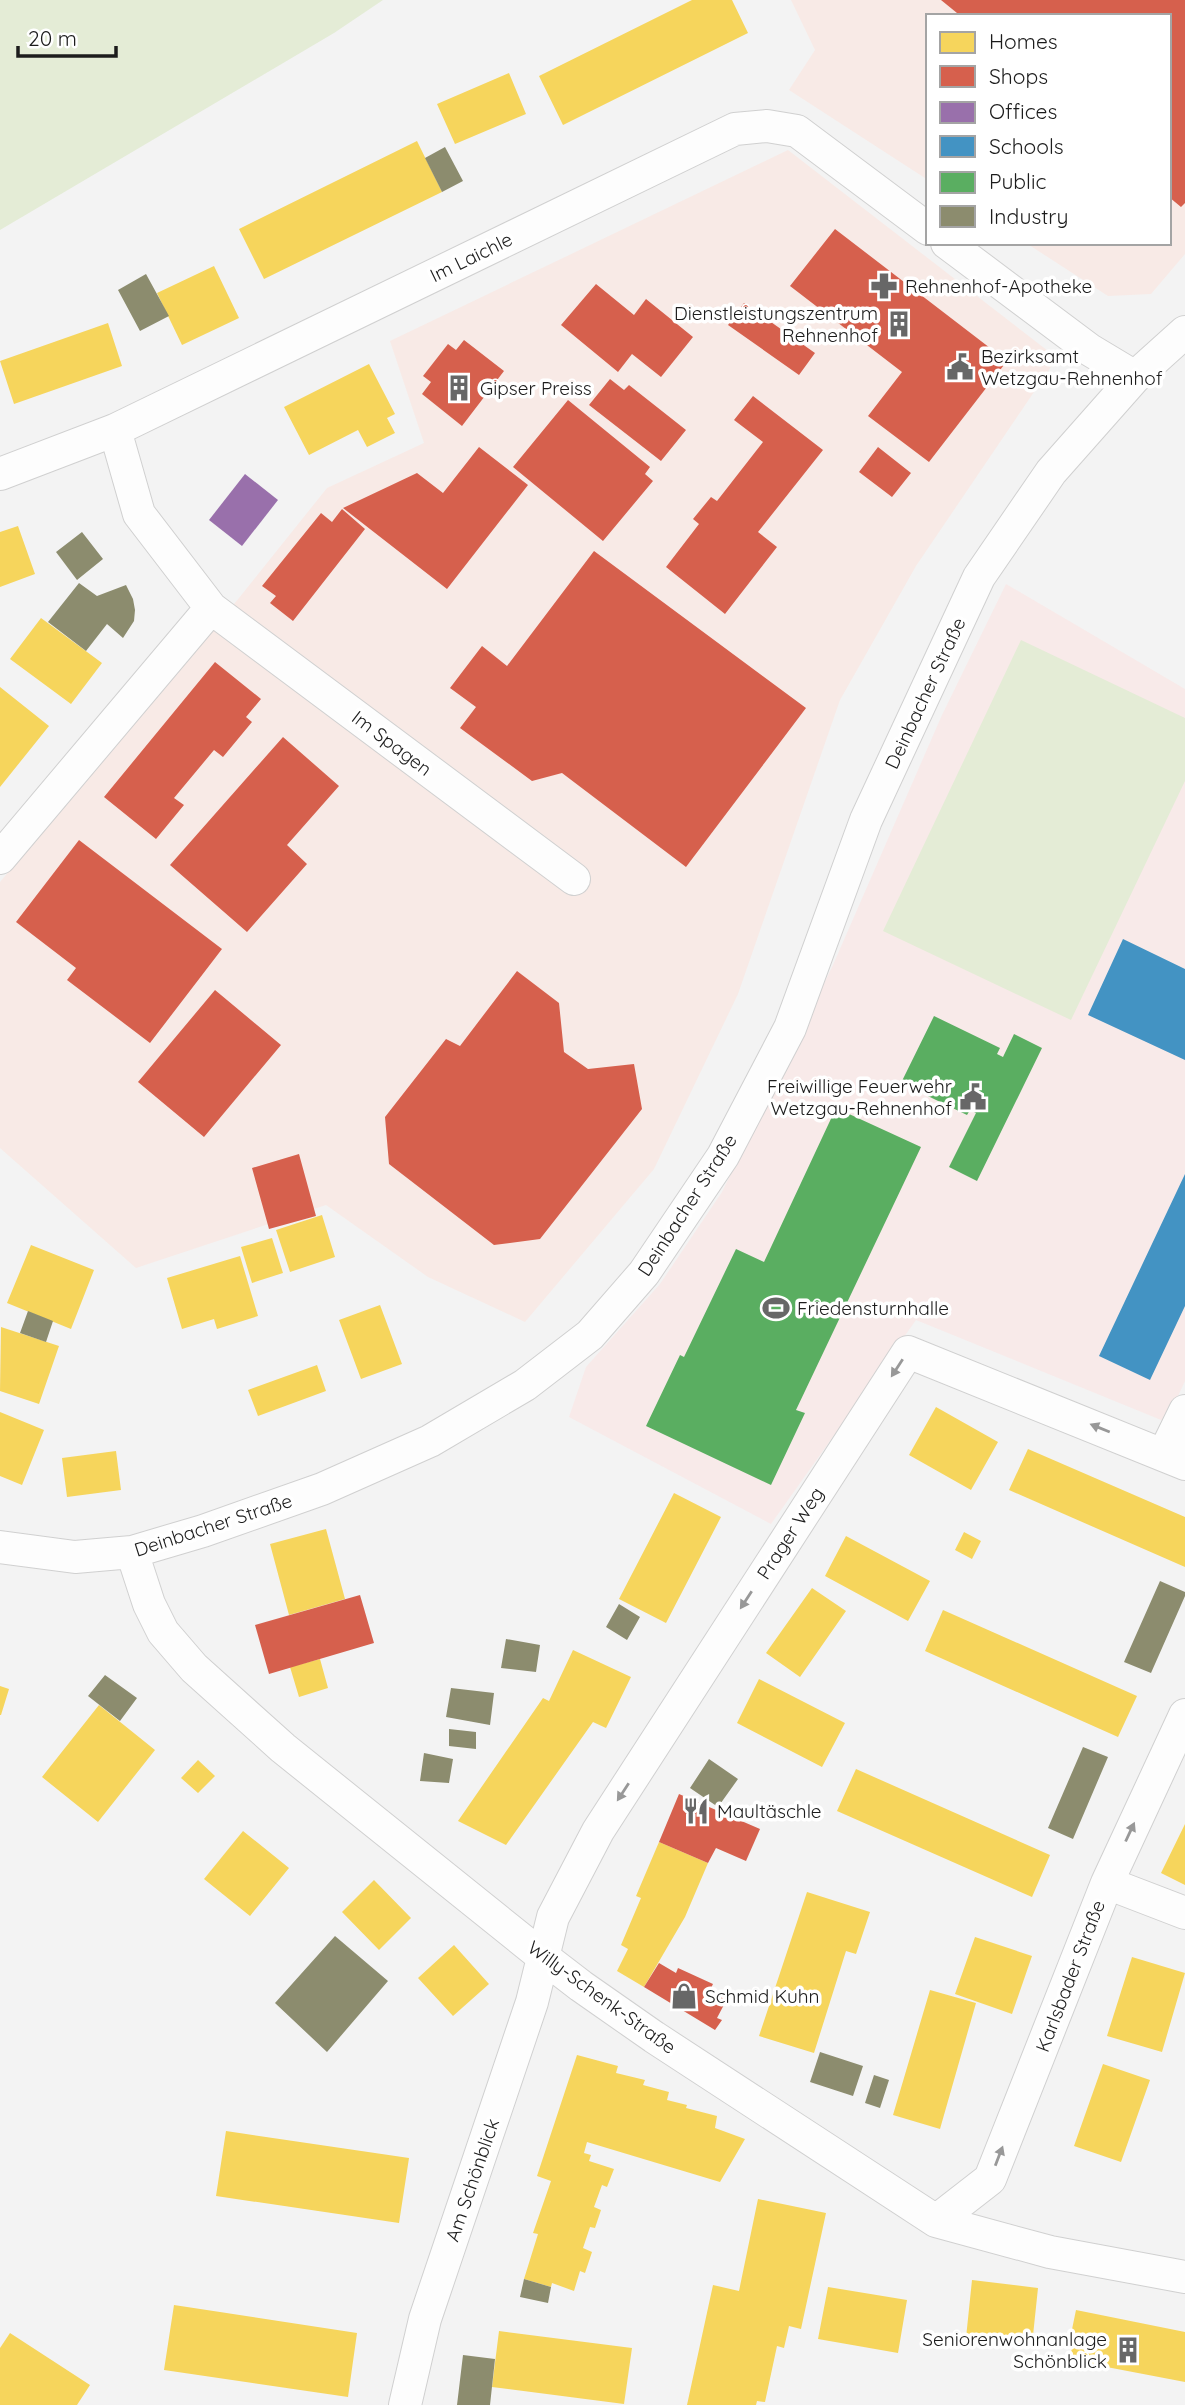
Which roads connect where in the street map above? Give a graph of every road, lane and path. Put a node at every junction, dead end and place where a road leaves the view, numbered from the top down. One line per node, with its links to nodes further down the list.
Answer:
1 (926, 228): 5 (street, Im Laichle)
2 (950, 245): 4 (street)
3 (1185, 332): 4 (street, Deinbacher Straße)
4 (1135, 377): 13 (street, Deinbacher Straße)
5 (115, 430): 6 (street, Im Laichle); 7 (street, Im Spagen)
6 (0, 474)
7 (211, 608): 8 (street); 9 (street, Im Spagen)
8 (0, 858)
9 (574, 879)
10 (1185, 1410): 11 (street)
11 (1174, 1459): 17 (street, Prager Weg, one-way to 17)
12 (0, 1547): 13 (street, Deinbacher Straße)
13 (132, 1552): 17 (street, Willy-Schenk-Straße)
14 (1185, 1715): 15 (street, Karlsbader Straße, one-way to 14)
15 (1107, 1882): 16 (street); 18 (street, Karlsbader Straße, one-way to 15)
16 (1185, 1913)
17 (542, 1956): 18 (street, Willy-Schenk-Straße); 20 (street, Am Schönblick)
18 (936, 2221): 19 (street, Willy-Schenk-Straße)
19 (1185, 2277)
20 (405, 2405)

